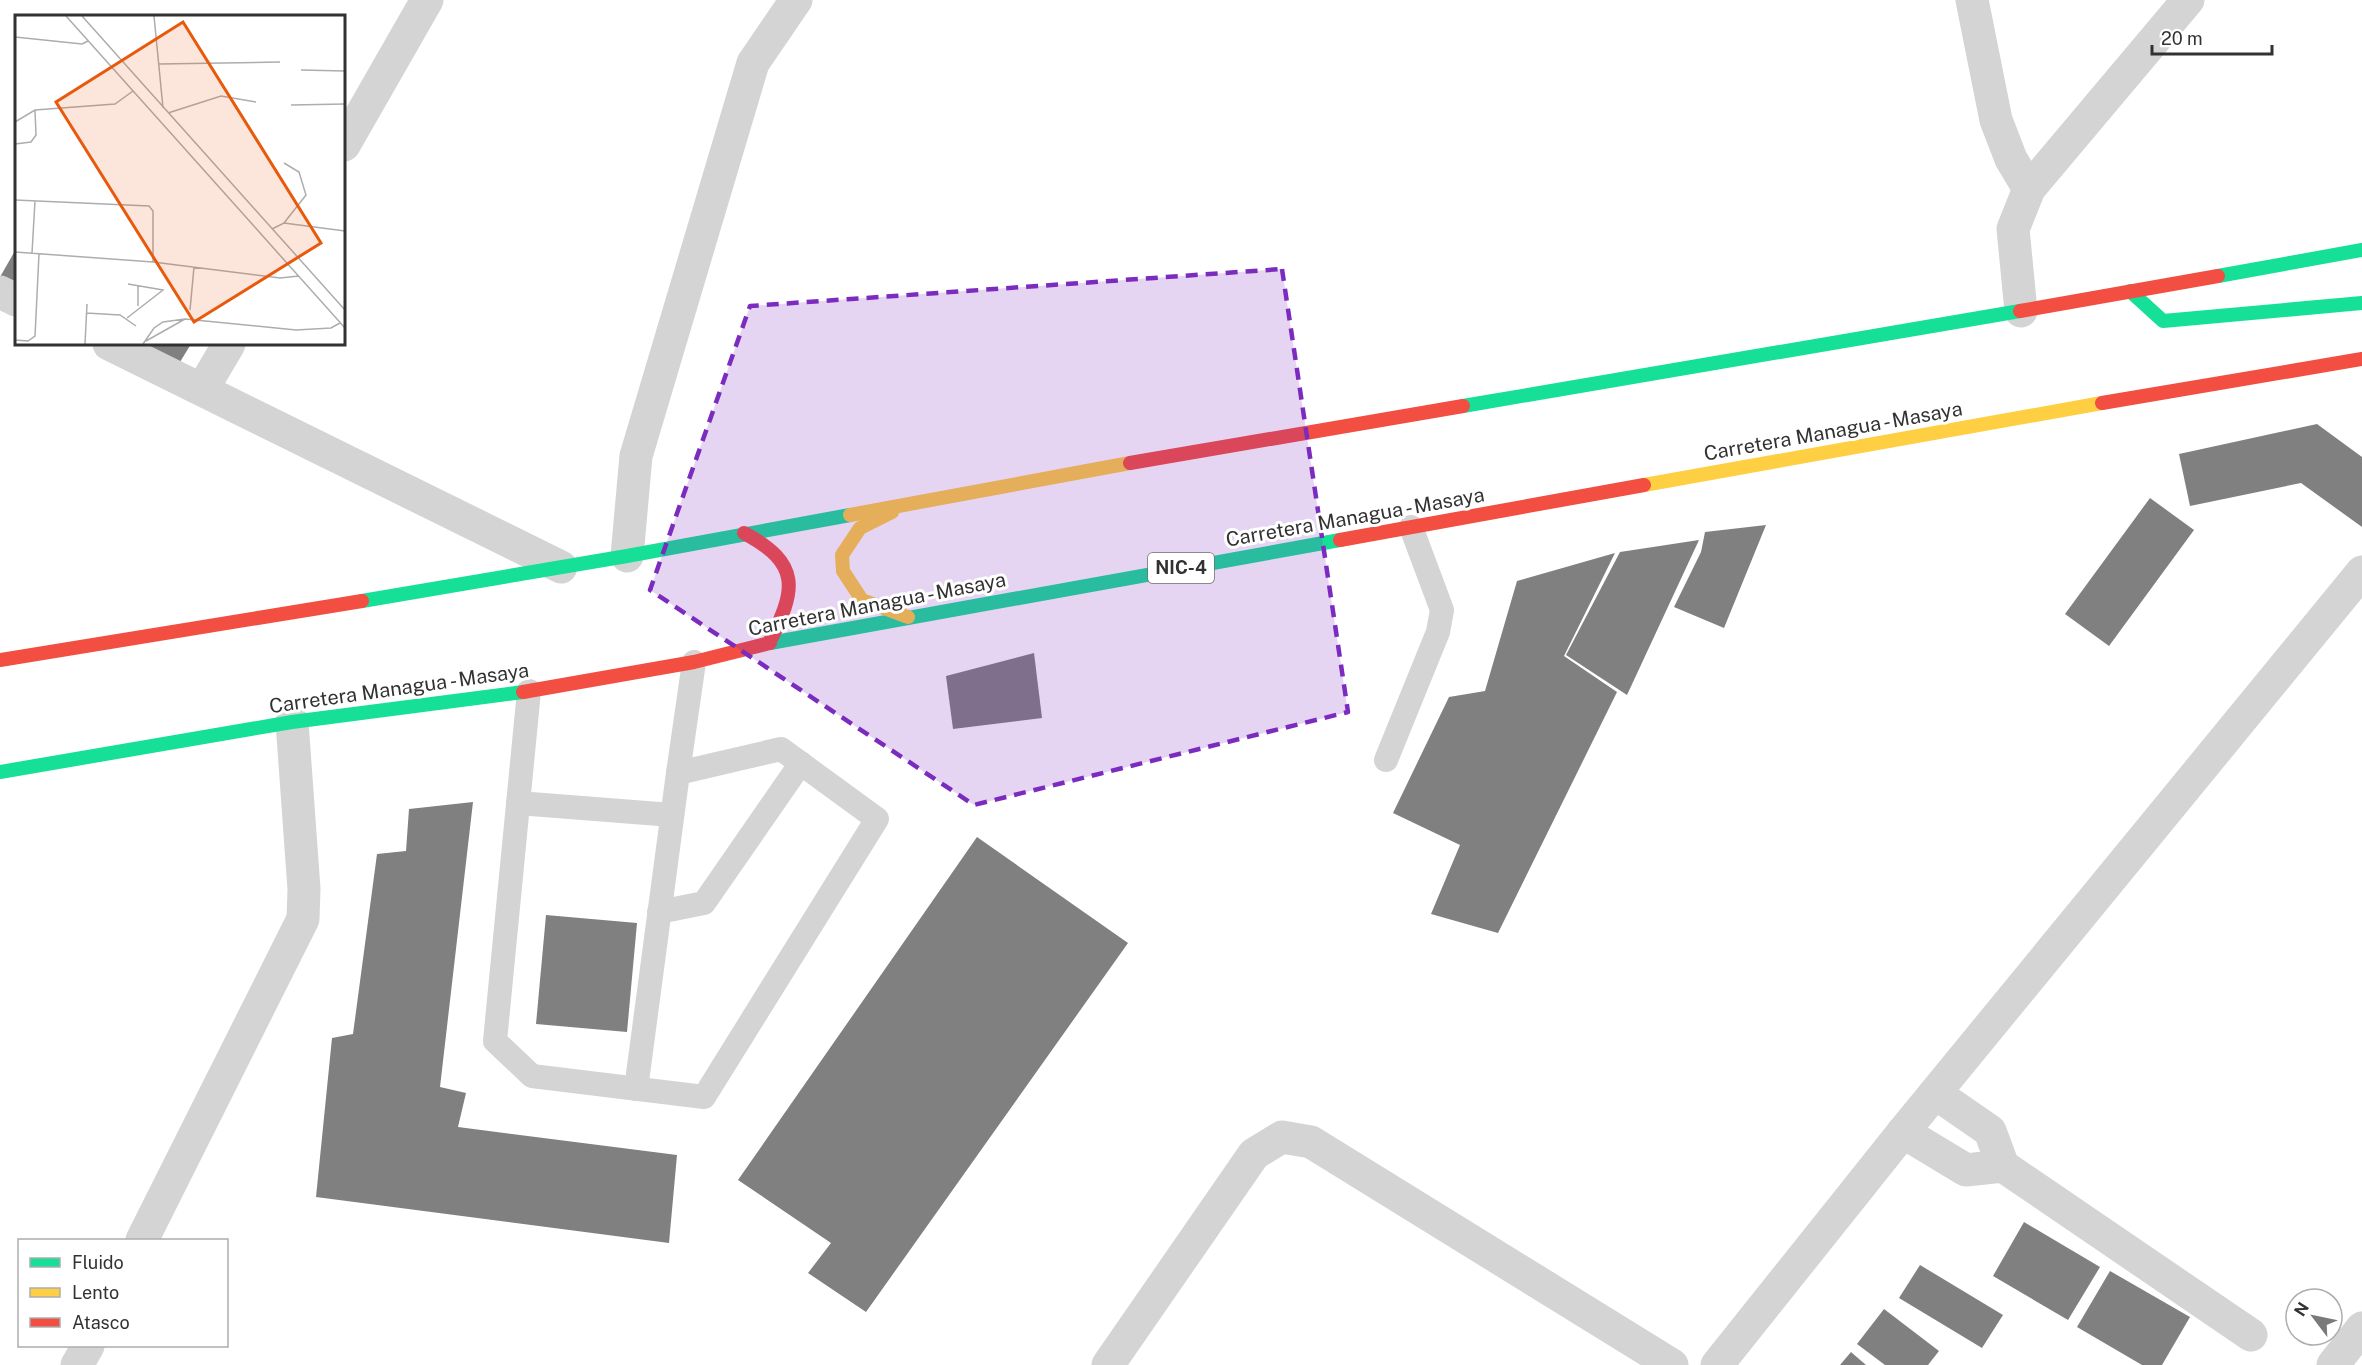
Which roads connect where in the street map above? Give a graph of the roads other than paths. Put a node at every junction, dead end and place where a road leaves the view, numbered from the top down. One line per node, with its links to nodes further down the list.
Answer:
1 (427, 0): 5 (street)
2 (796, 0): 20 (street)
3 (1972, 0): 6 (street)
4 (2188, 0): 6 (street)
5 (345, 143)
6 (2029, 189): 12 (street)
7 (2362, 250): 8 (highway)
8 (2130, 291): 11 (highway); 12 (highway)
9 (0, 292): 10 (street)
10 (15, 300)
11 (2362, 303)
12 (2021, 311): 17 (highway)
13 (111, 345): 16 (street)
14 (228, 345): 16 (street)
15 (2362, 359): 18 (highway, Carretera Managua - Masaya / NIC-4)
16 (203, 388): 21 (street)
17 (912, 502): 19 (highway); 23 (highway)
18 (1411, 527): 23 (highway, Carretera Managua - Masaya / NIC-4); 29 (lane)
19 (744, 533): 20 (highway); 24 (highway)
20 (627, 556): 21 (highway)
21 (561, 567): 25 (highway)
22 (2362, 573): 37 (street)
23 (908, 617): 24 (highway, Carretera Managua - Masaya / NIC-4)
24 (769, 644): 26 (highway, Carretera Managua - Masaya / NIC-4)
25 (0, 660)
26 (694, 662): 27 (highway, Carretera Managua - Masaya / NIC-4); 32 (lane)
27 (529, 691): 28 (highway, Carretera Managua - Masaya / NIC-4); 33 (lane)
28 (292, 722): 31 (highway, Carretera Managua - Masaya / NIC-4); 40 (street)
29 (1386, 760)
30 (801, 763): 32 (lane); 35 (lane); 36 (lane)
31 (0, 772)
32 (678, 773): 34 (lane)
33 (518, 803): 34 (lane); 36 (lane)
34 (672, 815): 35 (lane)
35 (659, 912): 36 (lane)
36 (636, 1089)
37 (1935, 1093): 38 (street); 39 (street)
38 (1903, 1132): 39 (street); 47 (street)
39 (2003, 1166): 42 (street)
40 (143, 1239)
41 (2362, 1328): 48 (street)
42 (2251, 1335)
43 (87, 1347): 44 (street)
44 (77, 1365)
45 (1108, 1365): 46 (street)
46 (1672, 1365)
47 (1717, 1365)
48 (2334, 1365)

